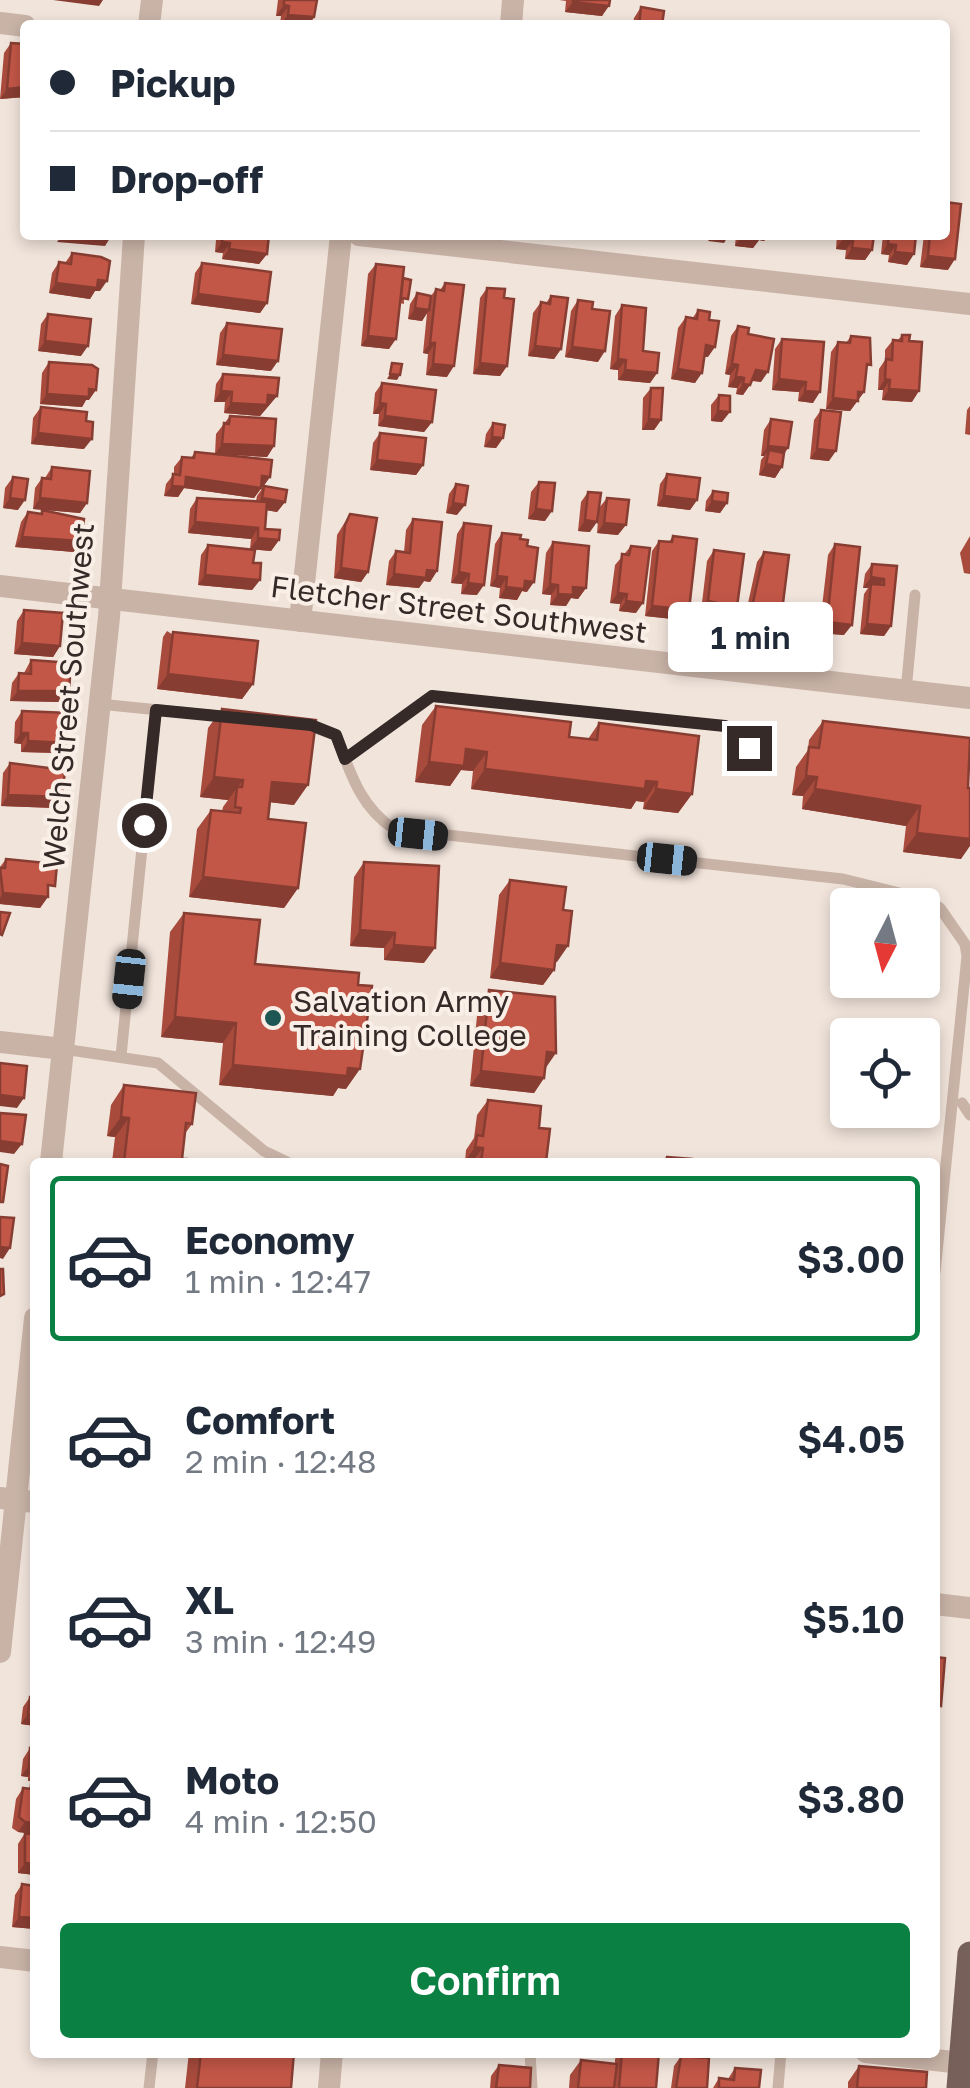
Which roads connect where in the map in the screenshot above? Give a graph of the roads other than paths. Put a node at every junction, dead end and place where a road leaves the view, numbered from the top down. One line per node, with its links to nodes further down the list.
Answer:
1 (134, 240): 8 (street, Welch Street Southwest)
2 (340, 240): 9 (street)
3 (452, 240): 4 (street)
4 (489, 242): 5 (street)
5 (970, 304)
6 (0, 586): 8 (street, Fletcher Street Southwest)
7 (915, 595): 10 (lane)
8 (110, 599): 9 (street, Fletcher Street Southwest); 12 (street, Welch Street Southwest)
9 (300, 621): 10 (street, Fletcher Street Southwest)
10 (906, 691): 11 (street, Fletcher Street Southwest)
11 (970, 698)
12 (99, 704): 13 (lane); 19 (street, Welch Street Southwest)
13 (156, 710): 14 (lane); 20 (lane)
14 (253, 719)
15 (292, 723): 16 (lane)
16 (345, 759): 17 (lane); 21 (lane)
17 (748, 763)
18 (0, 1042): 19 (street)
19 (63, 1049): 20 (lane); 22 (street, Welch Street Southwest)
20 (121, 1056): 23 (lane)
21 (964, 1104): 24 (lane)
22 (51, 1158)
23 (279, 1158)
24 (940, 1243)
25 (30, 1369): 26 (street)
26 (17, 1500): 29 (street)
27 (940, 1605): 28 (street)
28 (970, 1608)
29 (0, 1652)
30 (970, 1954): 38 (main road)
31 (0, 1957): 32 (street)
32 (30, 1960)
33 (152, 2058): 39 (lane)
34 (332, 2058): 40 (street)
35 (530, 2058): 41 (lane)
36 (780, 2058): 42 (lane)
37 (891, 2058): 38 (street)
38 (960, 2075)
39 (149, 2088)
40 (329, 2088)
41 (532, 2088)
42 (778, 2088)

